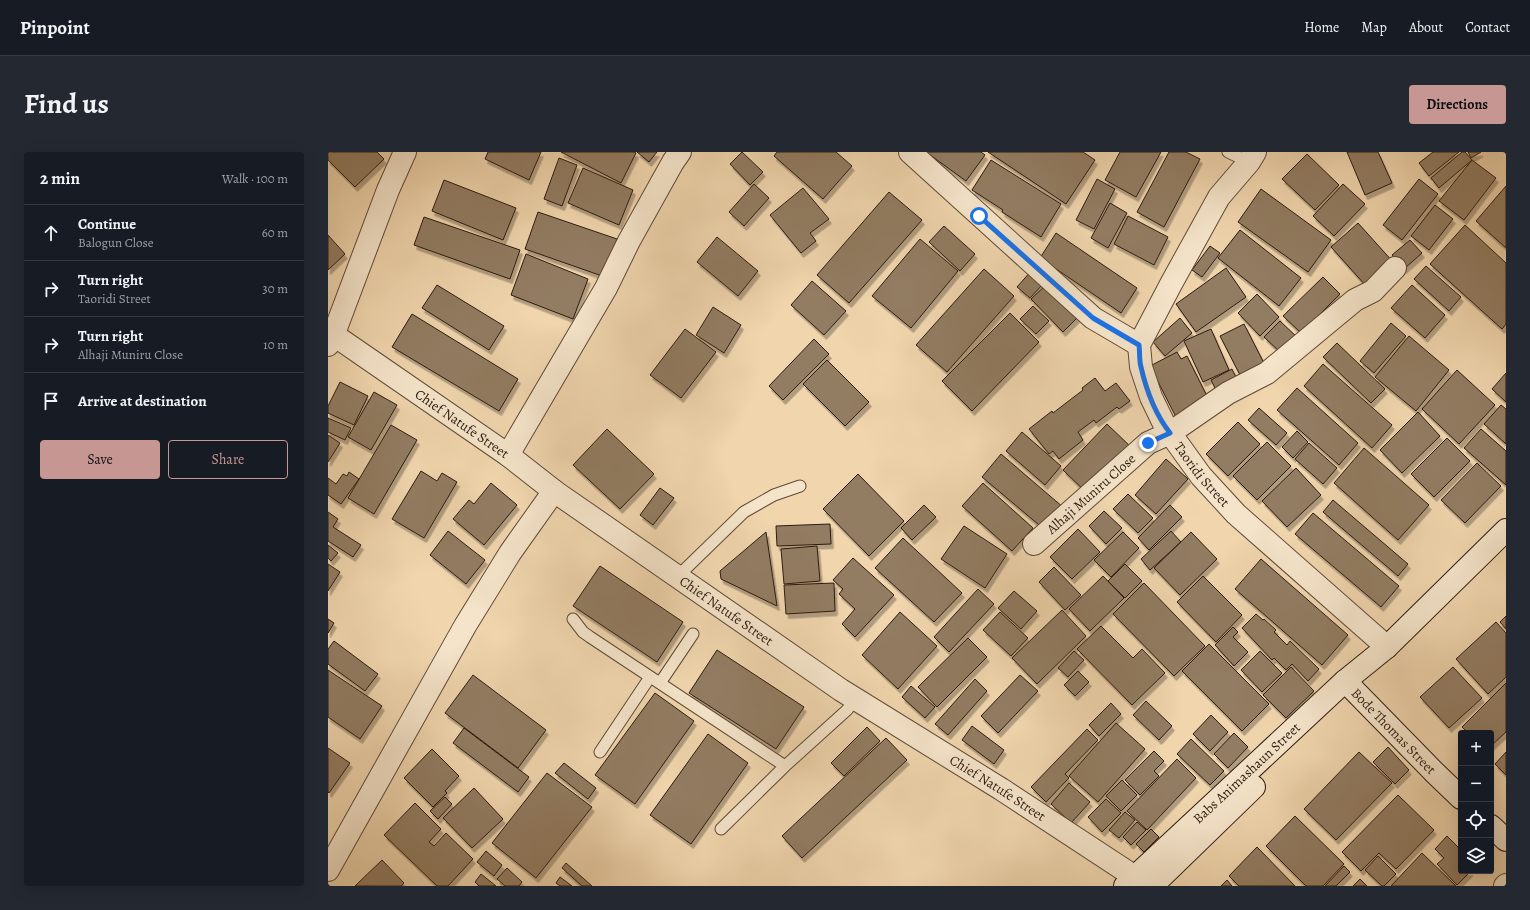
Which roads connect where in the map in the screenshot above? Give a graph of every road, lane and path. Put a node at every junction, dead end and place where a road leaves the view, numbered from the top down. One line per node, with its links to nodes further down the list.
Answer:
1 (405, 152): 7 (street)
2 (680, 152): 10 (street)
3 (910, 152): 8 (street)
4 (1228, 152): 5 (lane)
5 (1252, 157): 8 (street)
6 (1395, 268): 9 (street, Alhaji Muniru Close)
7 (330, 337): 10 (street, Chief Natufe Street)
8 (1139, 345): 9 (street, Taoridi Street)
9 (1170, 433): 14 (street, Alhaji Muniru Close); 18 (street, Taoridi Street)
10 (508, 455): 12 (street, Chief Natufe Street)
11 (800, 486): 15 (lane)
12 (554, 491): 15 (street, Chief Natufe Street); 28 (street)
13 (1506, 530): 18 (street, Babs Animashaun Street)
14 (1034, 544)
15 (677, 577): 21 (street, Chief Natufe Street)
16 (573, 619): 19 (lane)
17 (693, 634): 19 (lane)
18 (1387, 647): 20 (street, Babs Animashaun Street)
19 (655, 680): 22 (lane); 23 (lane)
20 (1349, 685): 24 (street, Bode Thomas Street); 29 (street, Babs Animashaun Street)
21 (855, 699): 23 (lane); 29 (street, Chief Natufe Street)
22 (600, 752)
23 (785, 766): 25 (lane)
24 (1458, 795)
25 (721, 829)
26 (1494, 829): 27 (street)
27 (1506, 840)
28 (328, 870)
29 (1138, 883)

